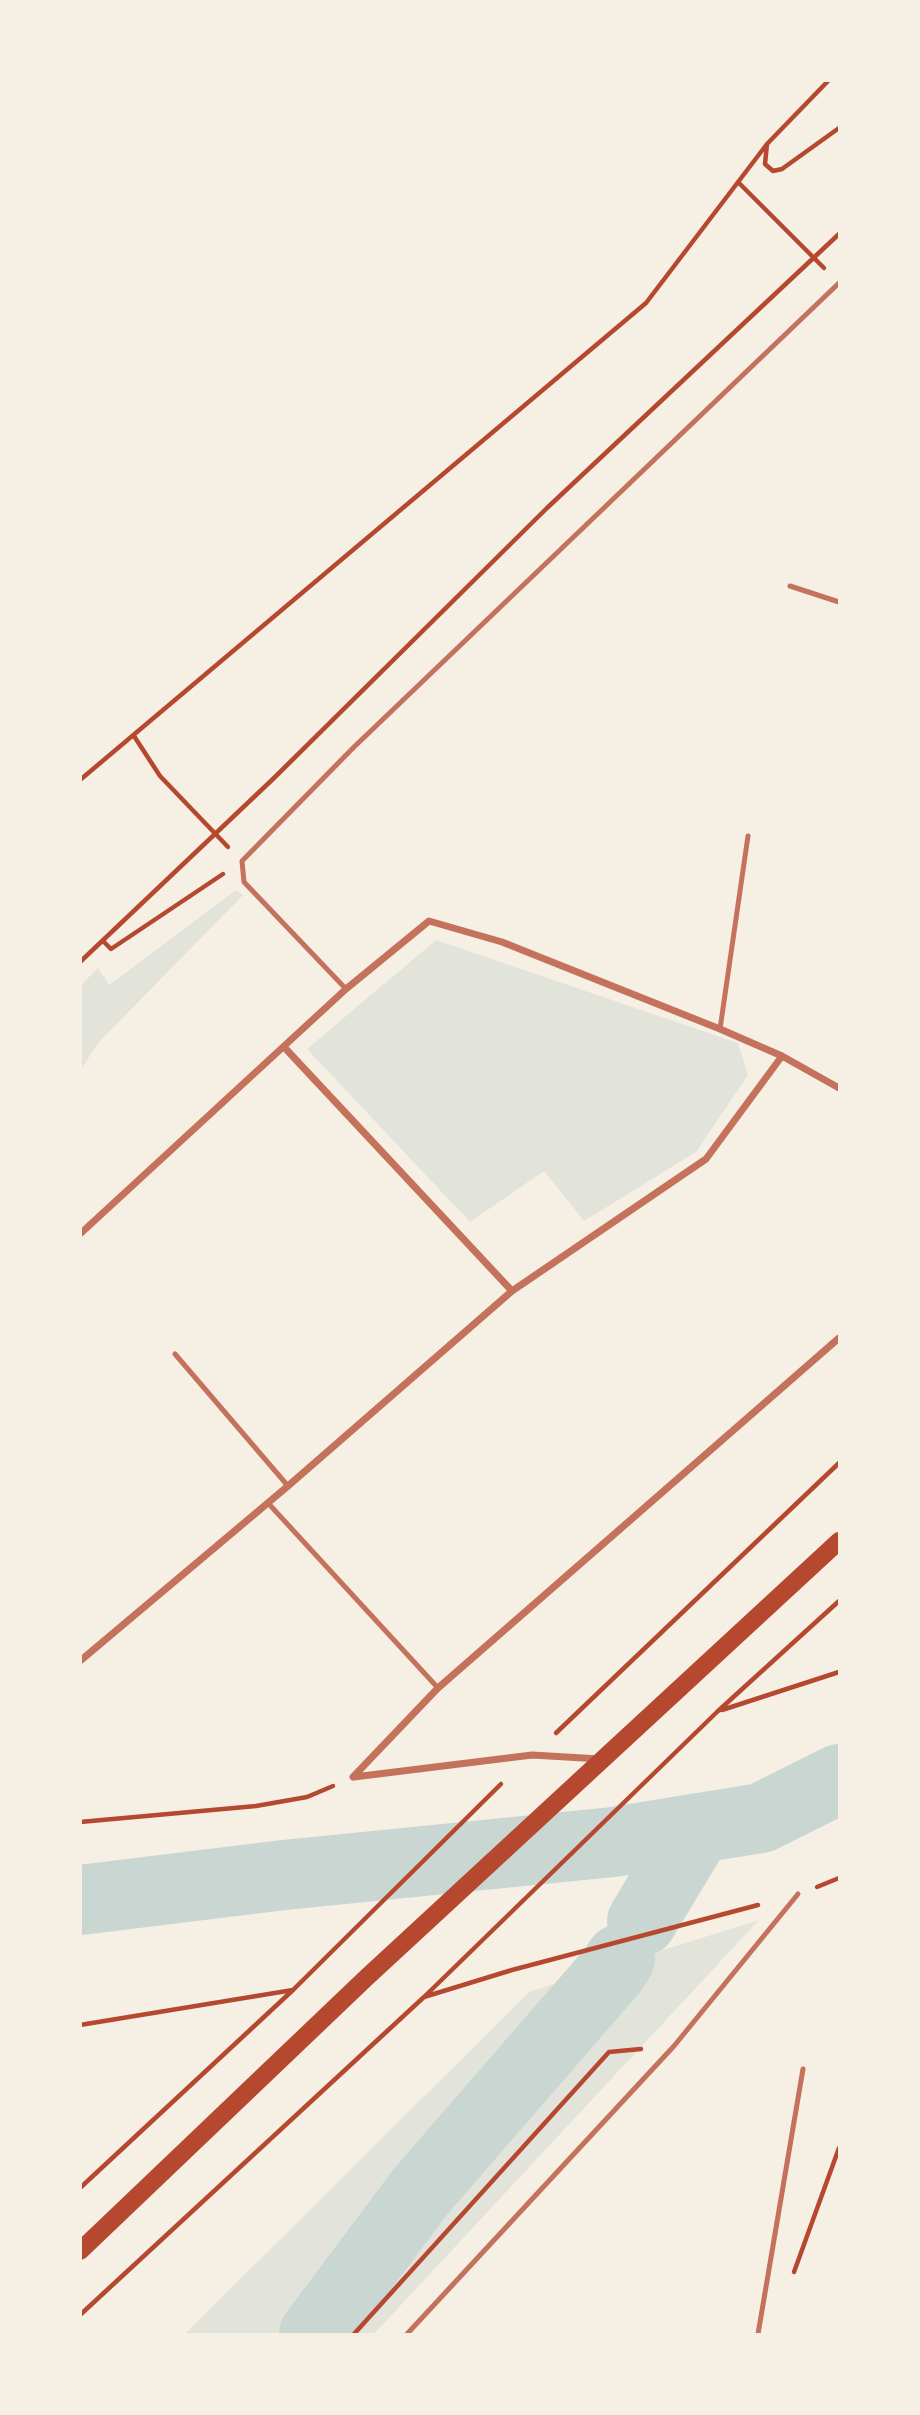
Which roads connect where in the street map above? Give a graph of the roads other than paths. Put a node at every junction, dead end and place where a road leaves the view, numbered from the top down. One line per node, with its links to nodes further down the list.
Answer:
1 (839, 283): 5 (lane)
2 (790, 586): 3 (lane)
3 (839, 602)
4 (748, 836): 6 (lane)
5 (346, 989): 6 (street); 7 (street)
6 (720, 1029): 8 (street)
7 (284, 1047): 10 (street); 11 (street)
8 (782, 1056): 9 (street); 11 (street)
9 (839, 1087)
10 (80, 1234)
11 (512, 1291): 14 (street)
12 (839, 1338): 18 (street)
13 (175, 1354): 14 (lane)
14 (288, 1486): 15 (street)
15 (268, 1503): 17 (street); 18 (lane)
16 (839, 1541): 19 (main road)
17 (80, 1661)
18 (438, 1688): 19 (street)
19 (605, 1759): 22 (main road)
20 (798, 1895): 23 (lane)
21 (803, 2069): 24 (lane)
22 (80, 2251)
23 (407, 2334)
24 (758, 2334)

